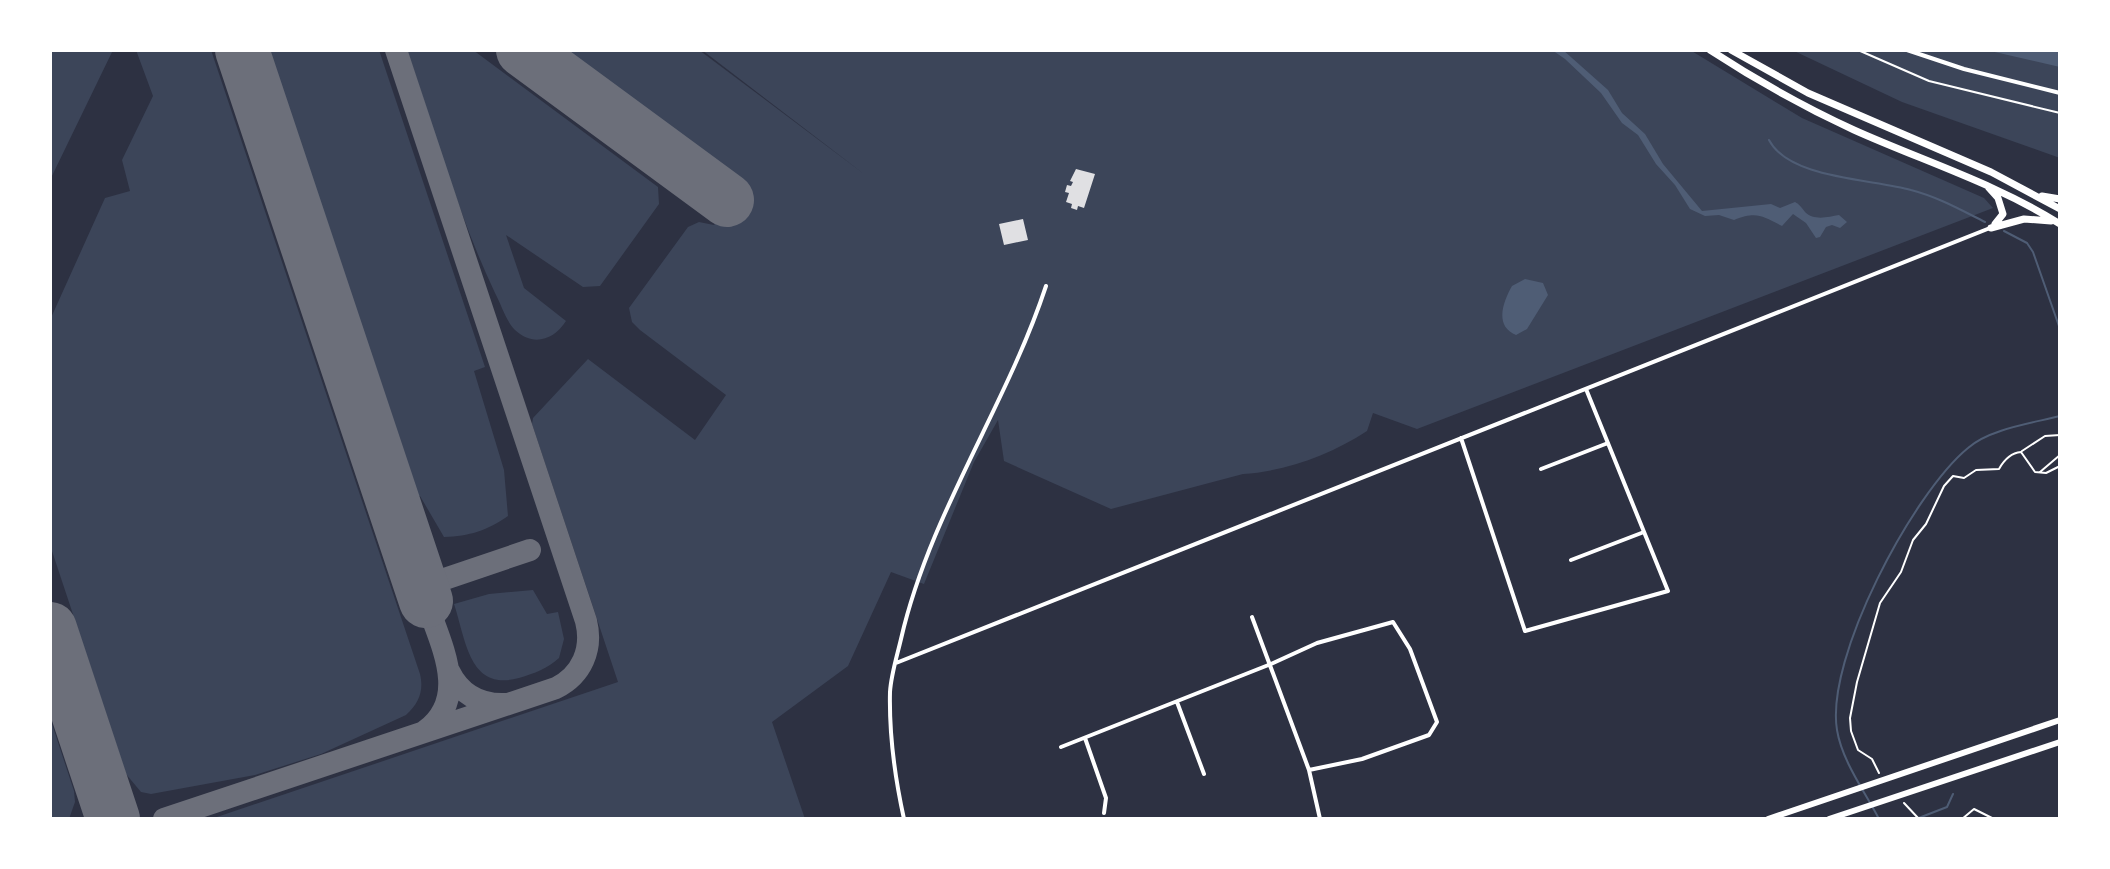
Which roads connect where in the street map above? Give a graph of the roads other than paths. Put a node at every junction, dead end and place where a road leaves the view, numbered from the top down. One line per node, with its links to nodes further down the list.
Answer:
1 (1710, 50): 5 (highway)
2 (1731, 50): 6 (highway)
3 (1907, 50): 4 (street)
4 (2060, 93)
5 (1986, 183): 9 (highway); 10 (highway)
6 (2038, 195): 7 (highway); 8 (highway)
7 (2060, 199)
8 (2060, 209)
9 (2058, 223): 10 (highway)
10 (1991, 228): 12 (street)
11 (1046, 286): 19 (street)
12 (1586, 389): 13 (street); 14 (street)
13 (1461, 438): 16 (street); 19 (street)
14 (1608, 443): 15 (street); 16 (street)
15 (1541, 469)
16 (1644, 532): 17 (street)
17 (1571, 560)
18 (1252, 617): 20 (street)
19 (896, 663): 31 (street)
20 (1271, 664): 21 (street); 28 (street); 28 (street)
21 (1176, 701): 24 (street); 29 (street)
22 (2060, 720): 23 (main road)
23 (2012, 737): 27 (main road); 33 (main road)
24 (1085, 738): 26 (street); 30 (street)
25 (2060, 742): 27 (main road)
26 (1061, 747)
27 (2019, 755): 34 (main road)
28 (1309, 770): 32 (street)
29 (1204, 774)
30 (1104, 813)
31 (904, 819)
32 (1320, 819)
33 (1768, 819)
34 (1829, 819)

